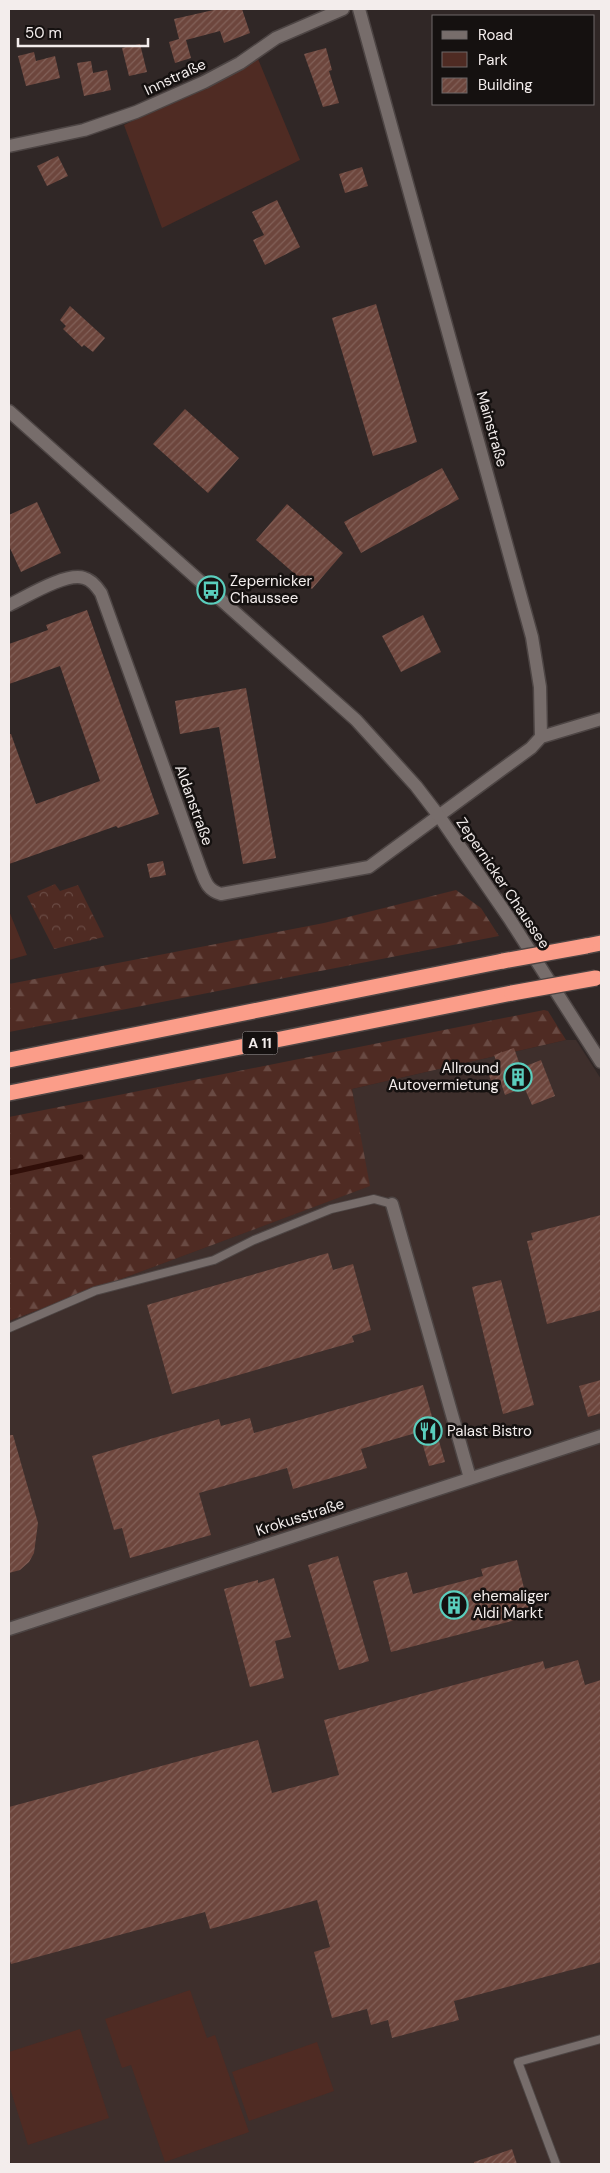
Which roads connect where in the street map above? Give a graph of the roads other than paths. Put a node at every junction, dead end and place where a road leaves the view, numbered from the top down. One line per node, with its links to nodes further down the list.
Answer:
1 (343, 9): 3 (street, Innstraße)
2 (359, 9): 7 (street, Mainstraße)
3 (9, 146)
4 (9, 411): 8 (street, Zepernicker Chaussee)
5 (9, 605): 8 (street, Aldanstraße)
6 (601, 719): 7 (street)
7 (541, 737): 8 (street)
8 (439, 816): 12 (street, Zepernicker Chaussee)
9 (601, 943): 11 (highway, A 11, bridge)
10 (599, 978): 13 (highway, A 11, bridge)
11 (9, 1060)
12 (601, 1062)
13 (9, 1093)
14 (392, 1204): 15 (lane); 17 (street)
15 (9, 1328)
16 (601, 1436): 17 (street, Krokusstraße)
17 (470, 1478): 18 (street, Krokusstraße)
18 (9, 1629)
19 (601, 2039): 20 (lane)
20 (556, 2164)

